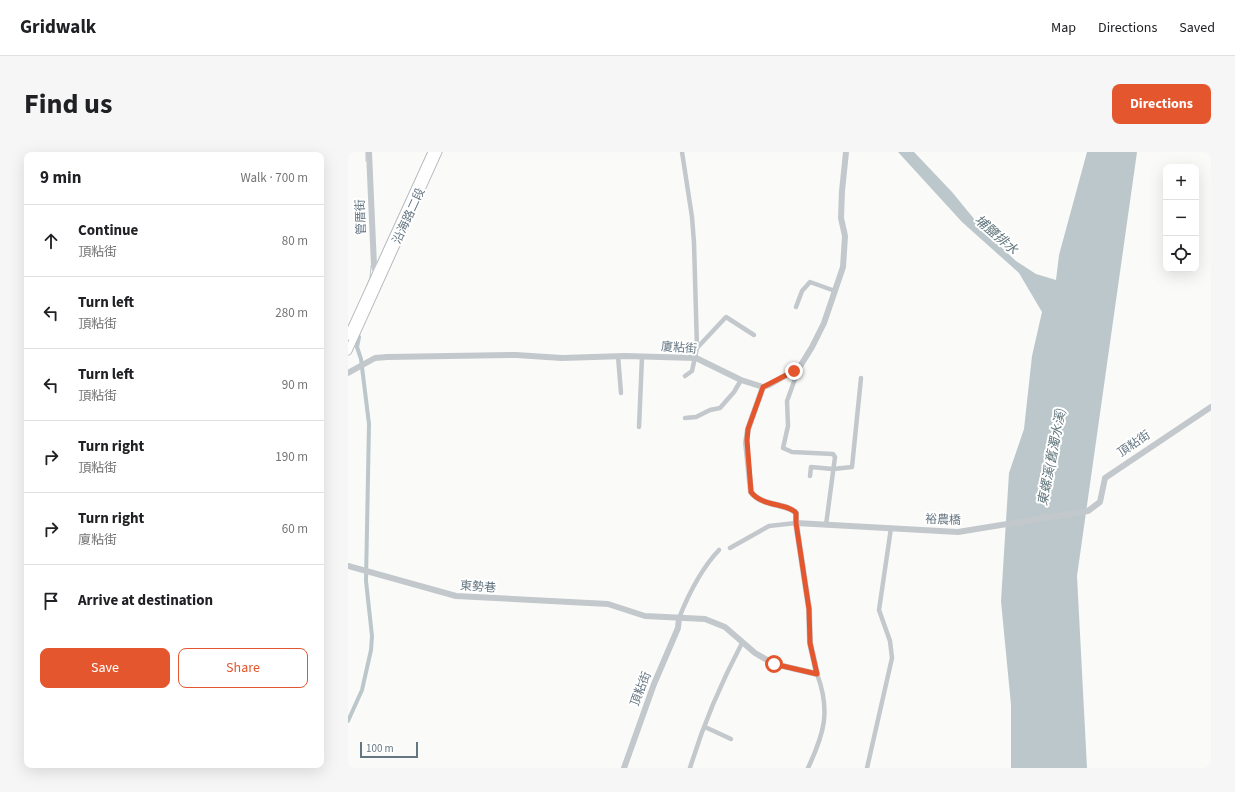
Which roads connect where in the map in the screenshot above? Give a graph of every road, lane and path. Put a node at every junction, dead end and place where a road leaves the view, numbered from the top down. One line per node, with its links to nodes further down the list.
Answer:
1 (369, 152): 6 (street, 管厝街)
2 (432, 152): 6 (main road, 沿海路二段)
3 (438, 152): 6 (main road, 沿海路二段)
4 (682, 152): 11 (street)
5 (846, 152): 7 (street)
6 (378, 278): 9 (main road)
7 (835, 291): 8 (street); 16 (street)
8 (796, 307)
9 (351, 332): 12 (main road)
10 (754, 335): 11 (street)
11 (696, 348): 15 (street)
12 (348, 351)
13 (618, 356): 14 (street, 廈粘街); 17 (street, 廈粘街); 22 (street)
14 (642, 357): 15 (street, 廈粘街); 25 (street)
15 (696, 358): 18 (street); 20 (street, 廈粘街)
16 (799, 368): 21 (street); 26 (street)
17 (348, 373)
18 (685, 376)
19 (861, 378): 26 (street)
20 (741, 380): 21 (street, 廈粘街); 24 (street)
21 (763, 387): 29 (street)
22 (621, 393)
23 (1211, 407): 28 (street, 頂粘街)
24 (685, 418)
25 (639, 427)
26 (833, 469): 27 (street); 30 (street)
27 (810, 476)
28 (1088, 511): 31 (street, 裕農橋)
29 (796, 523): 30 (street, 裕農橋); 32 (street); 37 (street)
30 (826, 525): 31 (street, 裕農橋)
31 (891, 528): 43 (street)
32 (730, 548)
33 (719, 550): 35 (street, 頂粘街)
34 (348, 566): 35 (street, 東勢巷)
35 (679, 618): 36 (street); 40 (street, 頂粘街)
36 (742, 643): 37 (street); 38 (street)
37 (817, 674): 42 (street)
38 (705, 727): 39 (street); 41 (street)
39 (731, 739)
40 (624, 768)
41 (690, 768)
42 (808, 768)
43 (867, 768)

